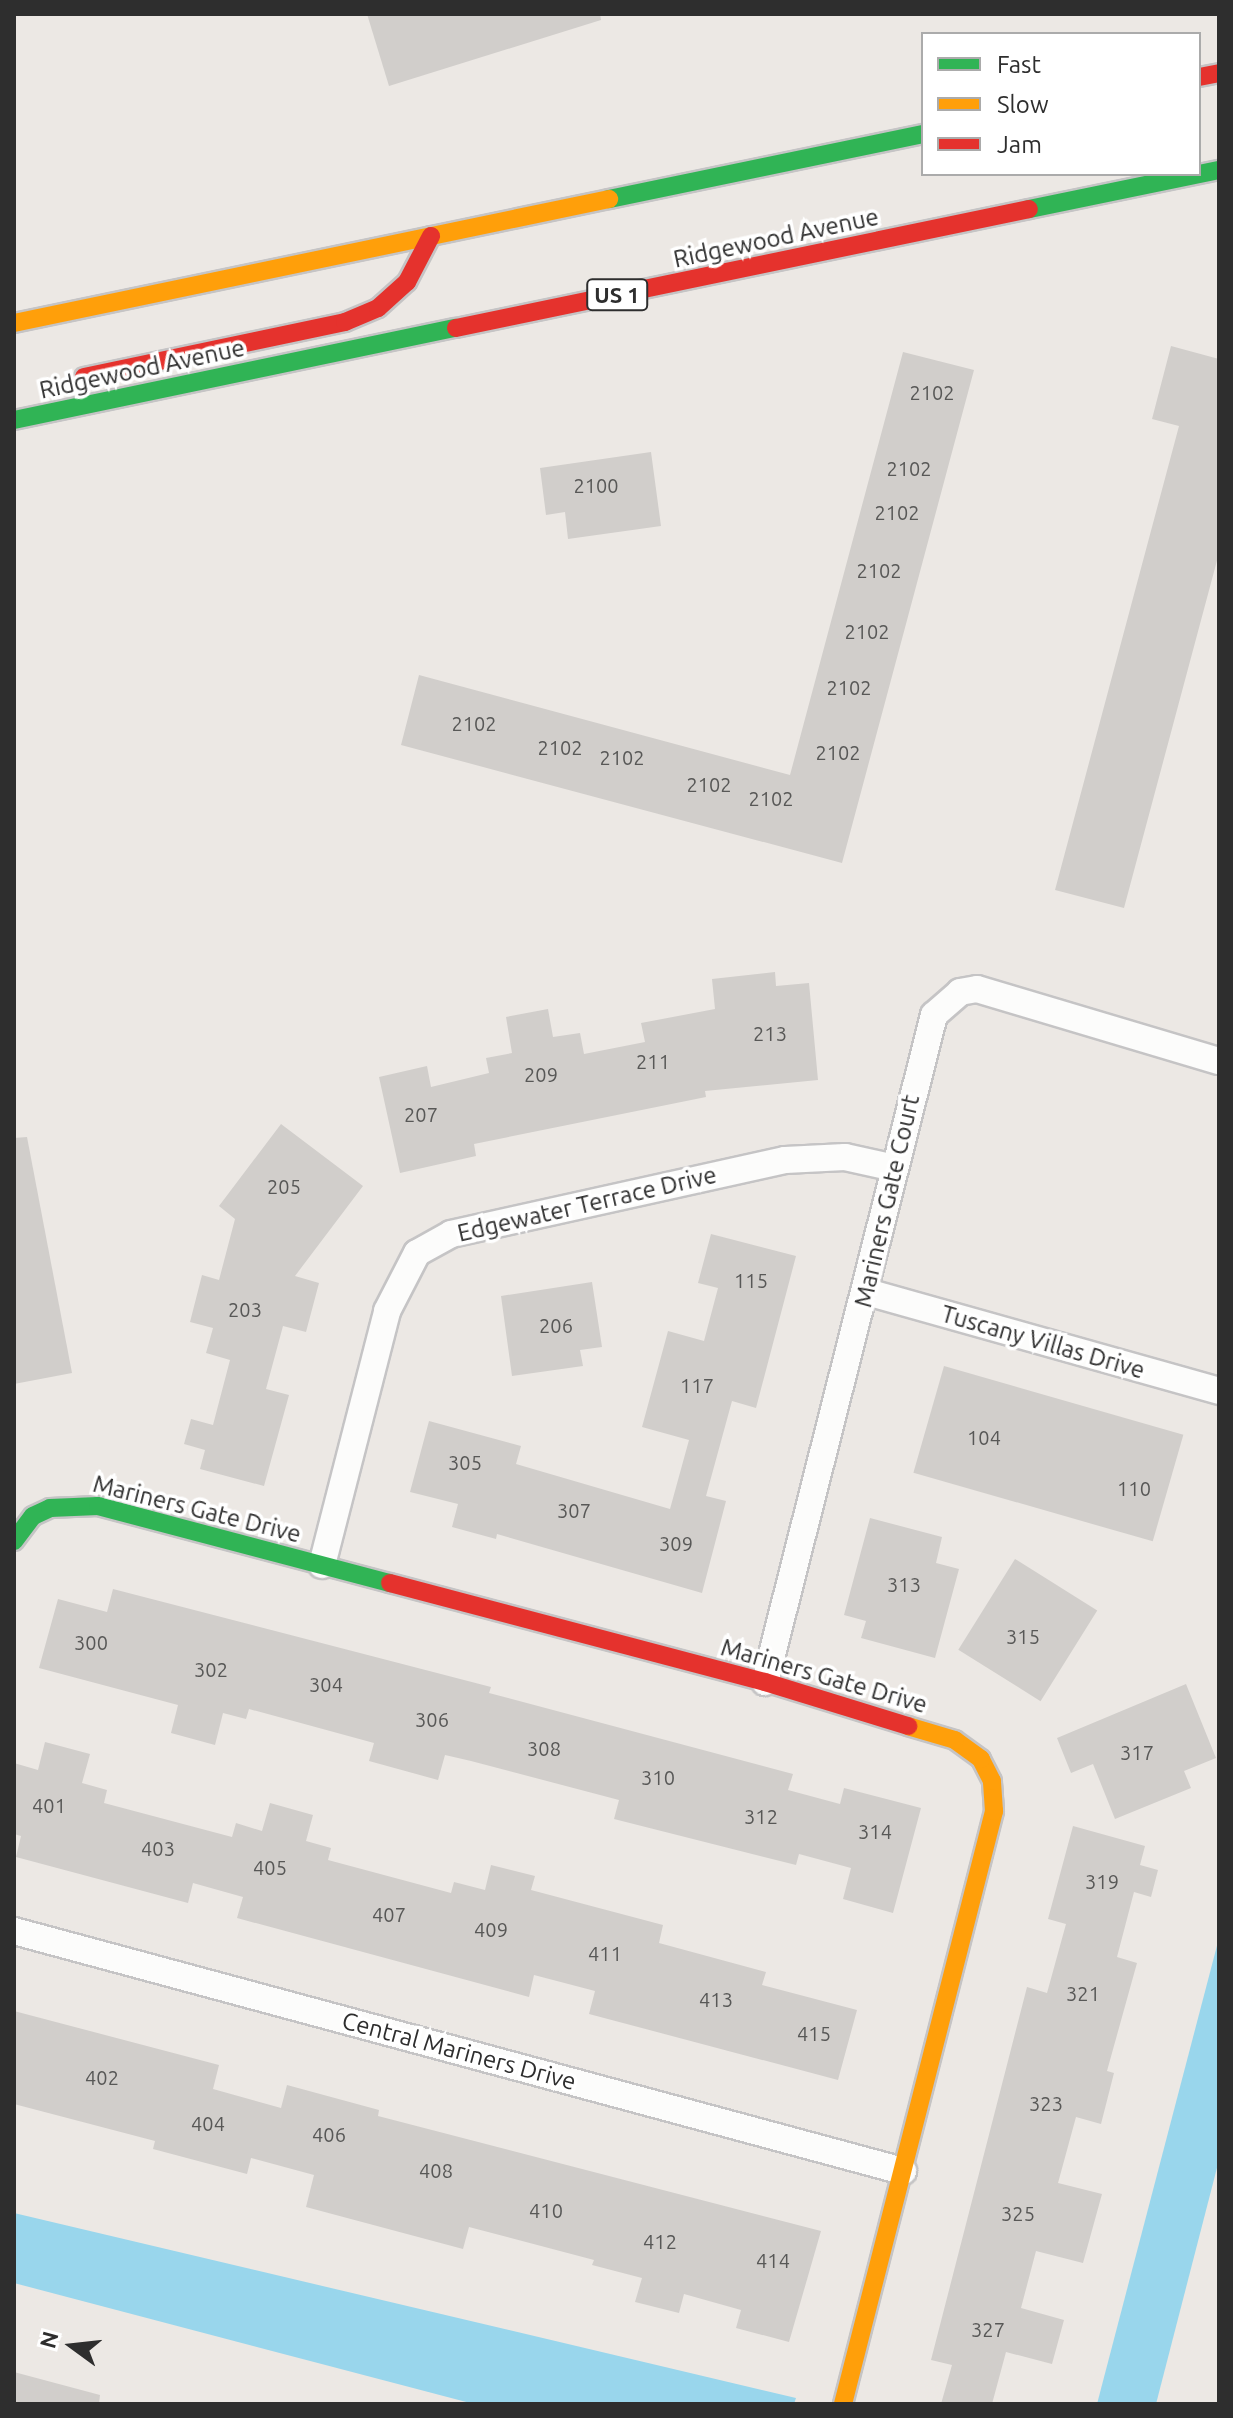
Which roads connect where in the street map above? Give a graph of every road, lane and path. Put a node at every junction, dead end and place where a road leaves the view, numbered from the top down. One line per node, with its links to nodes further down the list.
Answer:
1 (921, 134): 3 (main road)
2 (1190, 176): 6 (main road, Ridgewood Avenue / US 1)
3 (431, 236): 4 (main road); 5 (main road)
4 (14, 323)
5 (59, 383)
6 (14, 420)
7 (1219, 1061): 8 (street, Mariners Gate Court)
8 (895, 1168): 9 (street, Mariners Gate Court); 12 (street, Edgewater Terrace Drive)
9 (867, 1292): 10 (street, Tuscany Villas Drive); 13 (street, Mariners Gate Court)
10 (1219, 1391)
11 (14, 1541): 12 (main road, Mariners Gate Drive)
12 (322, 1565): 13 (main road, Mariners Gate Drive)
13 (765, 1682): 15 (main road, Mariners Gate Drive)
14 (14, 1931): 15 (street, Central Mariners Drive)
15 (903, 2171): 16 (main road, Mariners Gate Drive)
16 (843, 2404)

